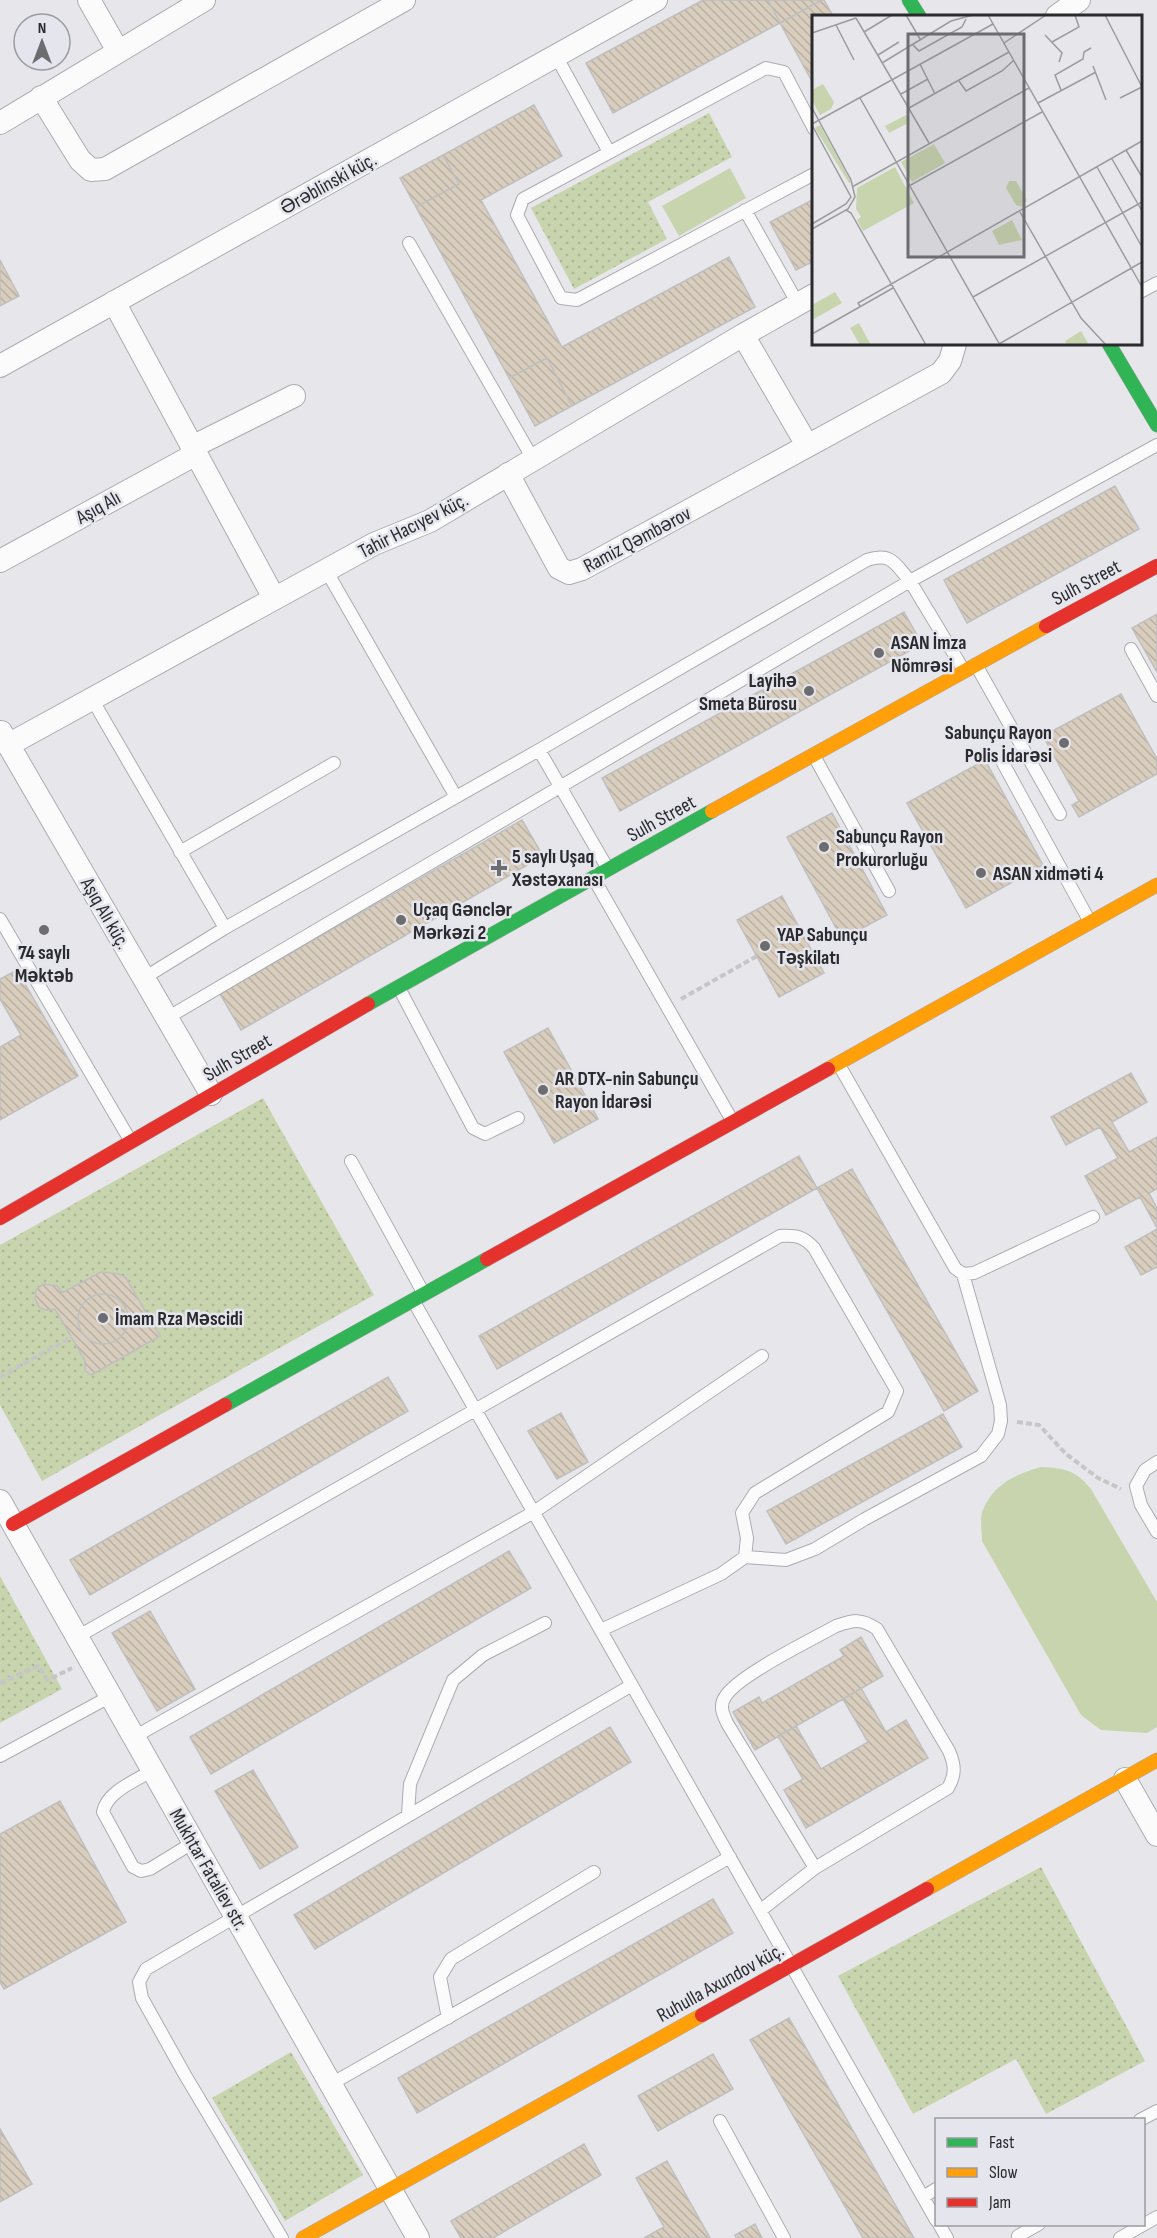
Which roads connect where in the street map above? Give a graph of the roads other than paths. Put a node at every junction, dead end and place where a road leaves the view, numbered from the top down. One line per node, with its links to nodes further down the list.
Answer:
1 (89, 0): 9 (street)
2 (204, 0): 9 (street)
3 (404, 0): 11 (street)
4 (656, 0): 10 (street, Ərəblinski küç.)
5 (909, 0): 7 (street)
6 (1079, 0): 8 (street)
7 (918, 15)
8 (1058, 15)
9 (118, 51): 11 (street)
10 (556, 56): 14 (lane); 21 (street, Ərəblinski küç.)
11 (40, 97): 12 (street)
12 (0, 123)
13 (812, 127): 14 (lane)
14 (609, 152): 16 (lane)
15 (812, 175): 16 (lane)
16 (744, 210): 20 (lane)
17 (409, 243): 31 (lane)
18 (1157, 283): 19 (lane)
19 (1142, 291)
20 (806, 300): 22 (street, Tahir Hacıyev küç.)
21 (114, 302): 25 (street, Ərəblinski küç.); 30 (street)
22 (742, 334): 28 (street); 31 (street, Tahir Hacıyev küç.)
23 (955, 345): 28 (street, Ramiz Qəmbərov)
24 (1110, 345): 27 (street)
25 (0, 366)
26 (294, 396): 30 (street, Aşıq Alı)
27 (1157, 425)
28 (807, 445): 32 (street, Ramiz Qəmbərov)
29 (1157, 445): 36 (lane)
30 (194, 450): 33 (street, Aşıq Alı); 37 (street)
31 (532, 459): 32 (street, Tahir Hacıyev küç.)
32 (507, 474): 35 (street, Tahir Hacıyev küç.)
33 (0, 561)
34 (1157, 566): 39 (street, Sulh Street)
35 (326, 570): 37 (street, Tahir Hacıyev küç.); 48 (lane)
36 (910, 582): 39 (lane); 43 (lane); 47 (lane)
37 (274, 598): 41 (street, Tahir Hacıyev küç.)
38 (1131, 649): 40 (lane)
39 (970, 667): 44 (street, Sulh Street); 49 (lane)
40 (1157, 696)
41 (92, 699): 42 (street, Tahir Hacıyev küç.); 50 (lane)
42 (4, 738): 58 (street, Aşıq Alı küç.)
43 (539, 750): 47 (lane); 48 (lane)
44 (814, 755): 51 (street, Sulh Street); 54 (lane)
45 (334, 763): 50 (lane)
46 (1003, 763): 56 (lane)
47 (560, 788): 51 (lane); 60 (lane)
48 (456, 797): 57 (lane)
49 (1060, 814)
50 (180, 852): 57 (lane)
51 (608, 870): 52 (street, Sulh Street)
52 (593, 878): 59 (street, Sulh Street); 64 (lane)
53 (1157, 885): 56 (street)
54 (889, 891)
55 (0, 919): 65 (lane)
56 (1090, 922): 61 (street)
57 (225, 928): 58 (lane)
58 (144, 978): 60 (street, Aşıq Alı küç.)
59 (398, 987): 62 (street, Sulh Street); 63 (lane)
60 (167, 1018): 62 (street, Aşıq Alı küç.)
61 (838, 1064): 64 (street); 69 (lane)
62 (211, 1094): 65 (street, Sulh Street)
63 (518, 1118)
64 (734, 1123): 70 (street)
65 (131, 1141): 68 (street, Sulh Street)
66 (351, 1161): 70 (lane)
67 (1093, 1217): 69 (lane)
68 (0, 1218)
69 (963, 1274): 78 (lane)
70 (419, 1298): 72 (lane); 76 (street)
71 (762, 1356): 75 (lane)
72 (476, 1409): 75 (lane); 78 (lane); 81 (lane)
73 (1157, 1462): 77 (lane)
74 (0, 1501): 76 (street, Mukhtar Fataliev str.)
75 (534, 1512): 80 (lane); 84 (lane)
76 (13, 1524): 81 (street, Mukhtar Fataliev str.)
77 (1157, 1532)
78 (744, 1557): 80 (lane)
79 (545, 1623): 89 (lane)
80 (601, 1630): 82 (lane)
81 (77, 1637): 83 (street, Mukhtar Fataliev str.)
82 (632, 1685): 89 (lane); 92 (lane)
83 (102, 1700): 84 (street, Mukhtar Fataliev str.); 85 (lane)
84 (134, 1737): 87 (street, Mukhtar Fataliev str.)
85 (0, 1756)
86 (1157, 1760): 88 (street, Ruhulla Axundov küç.)
87 (153, 1770): 91 (street, Mukhtar Fataliev str.); 91 (lane)
88 (1125, 1779): 90 (street); 97 (street, Ruhulla Axundov küç.)
89 (408, 1814): 96 (lane)
90 (1157, 1835)
91 (194, 1842): 96 (street, Mukhtar Fataliev str.)
92 (730, 1857): 95 (lane); 98 (lane)
93 (815, 1868): 93 (lane); 95 (lane)
94 (594, 1872): 98 (lane)
95 (760, 1910): 97 (lane)
96 (235, 1915): 99 (street, Mukhtar Fataliev str.); 110 (lane)
97 (791, 1965): 103 (street, Ruhulla Axundov küç.); 105 (lane)
98 (448, 2018): 99 (lane)
99 (331, 2084): 103 (street, Mukhtar Fataliev str.)
100 (1157, 2110): 101 (lane)
101 (1143, 2118)
102 (720, 2121): 113 (lane)
103 (390, 2188): 111 (street, Ruhulla Axundov küç.); 112 (street, Mukhtar Fataliev str.)
104 (935, 2190): 105 (lane)
105 (923, 2197): 106 (lane)
106 (935, 2218)
107 (1036, 2226): 109 (lane)
108 (1136, 2227): 114 (lane)
109 (1018, 2236)
110 (282, 2238)
111 (303, 2238)
112 (418, 2238)
113 (784, 2238)
114 (1120, 2238)

